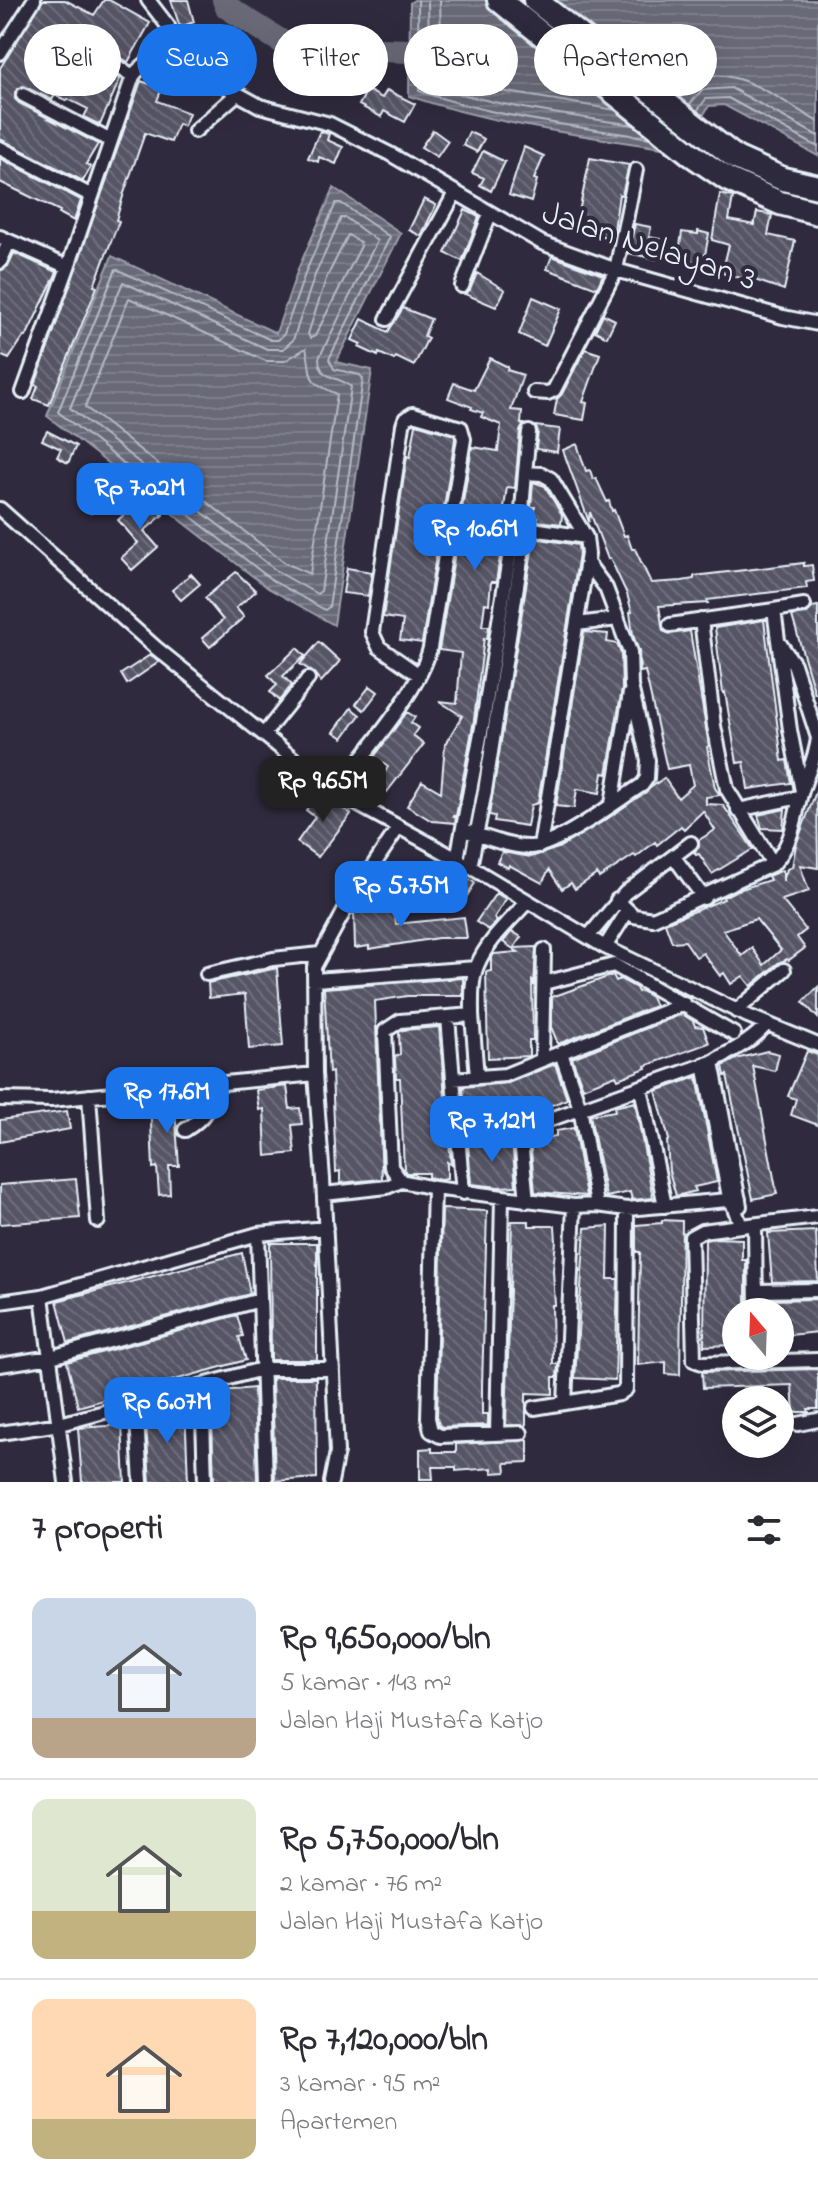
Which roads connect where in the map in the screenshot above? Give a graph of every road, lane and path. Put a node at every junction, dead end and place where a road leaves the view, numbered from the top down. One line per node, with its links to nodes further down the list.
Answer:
1 (34, 0): 6 (street)
2 (148, 0): 5 (street)
3 (499, 0): 20 (highway)
4 (535, 0): 17 (highway)
5 (166, 24)
6 (0, 53)
7 (121, 69): 9 (street)
8 (137, 71): 9 (street)
9 (133, 76): 14 (street)
10 (23, 95): 14 (street)
11 (235, 96): 13 (street)
12 (241, 96): 18 (street, Jalan Nelayan 3)
13 (195, 131)
14 (109, 140): 19 (street)
15 (0, 148): 19 (street)
16 (636, 170): 25 (street)
17 (818, 187)
18 (455, 193): 21 (street, Jalan Nelayan 3); 27 (street)
19 (92, 196): 24 (street)
20 (818, 213)
21 (490, 214): 25 (street, Jalan Nelayan 3); 26 (street)
22 (4, 239): 23 (street); 24 (street)
23 (0, 262)
24 (68, 267): 29 (street)
25 (616, 270): 28 (street, Jalan Nelayan 3); 30 (street)
26 (462, 286)
27 (387, 319)
28 (818, 324)
29 (23, 392)
30 (534, 392)
31 (529, 432): 32 (street)
32 (525, 473): 34 (street); 35 (street)
33 (0, 509): 49 (street)
34 (520, 527): 35 (street); 56 (street); 57 (street)
35 (586, 537): 36 (street)
36 (588, 564): 39 (street); 41 (street)
37 (804, 605): 38 (street)
38 (774, 610): 40 (street); 43 (street)
39 (618, 619): 41 (street); 46 (street)
40 (701, 620): 42 (street); 54 (street)
41 (577, 624): 59 (street)
42 (670, 625)
43 (778, 642): 47 (street); 48 (street)
44 (419, 675): 44 (street); 51 (street)
45 (308, 679): 49 (street)
46 (631, 686): 53 (street); 53 (street)
47 (817, 723): 48 (street); 50 (street)
48 (790, 730): 52 (street)
49 (264, 734): 51 (street)
50 (818, 738): 52 (street)
51 (335, 792): 55 (street)
52 (801, 794): 54 (street); 62 (street)
53 (612, 804): 59 (street)
54 (738, 810): 62 (street)
55 (398, 828): 61 (street); 71 (street)
56 (463, 830): 57 (street); 61 (street)
57 (476, 834): 59 (street); 63 (street)
58 (691, 843): 60 (street)
59 (540, 846)
60 (674, 857): 64 (street); 65 (street)
61 (457, 859): 63 (street)
62 (773, 864): 64 (street)
63 (470, 867): 66 (street)
64 (704, 898): 67 (street)
65 (617, 900): 67 (street); 68 (street)
66 (527, 902): 68 (street); 72 (street)
67 (627, 912): 69 (street)
68 (588, 937): 69 (street)
69 (605, 947): 78 (street)
70 (544, 950): 76 (street)
71 (320, 954): 74 (street); 75 (street)
72 (476, 968): 75 (street); 79 (street)
73 (784, 970): 78 (street)
74 (207, 974)
75 (315, 980): 88 (street)
76 (544, 983): 77 (street); 86 (street)
77 (684, 1004): 82 (street); 85 (street)
78 (742, 1014): 81 (street); 82 (street)
79 (472, 1015): 80 (street); 89 (street)
80 (448, 1017): 90 (street); 99 (street)
81 (767, 1024): 83 (street); 84 (street)
82 (734, 1034): 84 (street)
83 (818, 1045)
84 (730, 1050): 87 (street)
85 (561, 1053): 86 (street); 95 (street)
86 (542, 1060): 89 (street)
87 (708, 1063): 92 (street); 104 (street)
88 (315, 1074): 91 (street); 102 (street)
89 (477, 1077): 90 (street)
90 (453, 1079): 98 (street)
91 (216, 1083): 93 (street); 96 (street)
92 (641, 1088): 95 (street); 108 (street)
93 (89, 1096): 94 (street); 112 (street)
94 (0, 1099)
95 (580, 1108): 97 (street); 106 (street)
96 (185, 1130)
97 (520, 1130): 98 (street); 105 (street)
98 (457, 1135): 101 (street)
99 (401, 1181): 100 (street); 102 (street)
100 (434, 1188): 101 (street); 138 (street)
101 (463, 1193): 103 (street)
102 (324, 1194): 114 (street)
103 (502, 1198): 105 (street); 138 (street)
104 (734, 1200): 108 (street); 111 (street)
105 (527, 1201): 107 (street)
106 (597, 1205): 107 (street); 109 (street)
107 (574, 1206): 130 (street)
108 (665, 1206): 109 (street)
109 (627, 1209): 130 (street)
110 (818, 1217): 113 (street)
111 (740, 1220): 113 (street); 125 (street)
112 (98, 1221)
113 (755, 1225): 117 (street)
114 (326, 1228): 115 (street); 128 (street)
115 (258, 1234): 118 (street); 120 (street)
116 (818, 1290): 117 (street)
117 (756, 1291): 119 (street)
118 (42, 1296): 121 (street); 122 (street)
119 (756, 1298)
120 (260, 1300): 122 (street); 127 (street)
121 (0, 1302)
122 (51, 1357): 126 (street); 134 (street)
123 (794, 1360): 124 (street)
124 (818, 1360)
125 (722, 1362)
126 (0, 1365)
127 (262, 1369): 128 (street); 129 (street); 142 (street)
128 (333, 1369): 143 (street)
129 (202, 1386): 131 (street); 141 (street)
130 (565, 1403): 132 (street)
131 (136, 1404): 134 (street); 140 (street)
132 (534, 1408)
133 (818, 1420): 135 (street)
134 (60, 1424): 136 (street); 139 (street)
135 (798, 1424)
136 (0, 1433)
137 (521, 1433): 138 (street)
138 (497, 1434)
139 (66, 1482)
140 (141, 1482)
141 (205, 1482)
142 (266, 1482)
143 (331, 1482)

